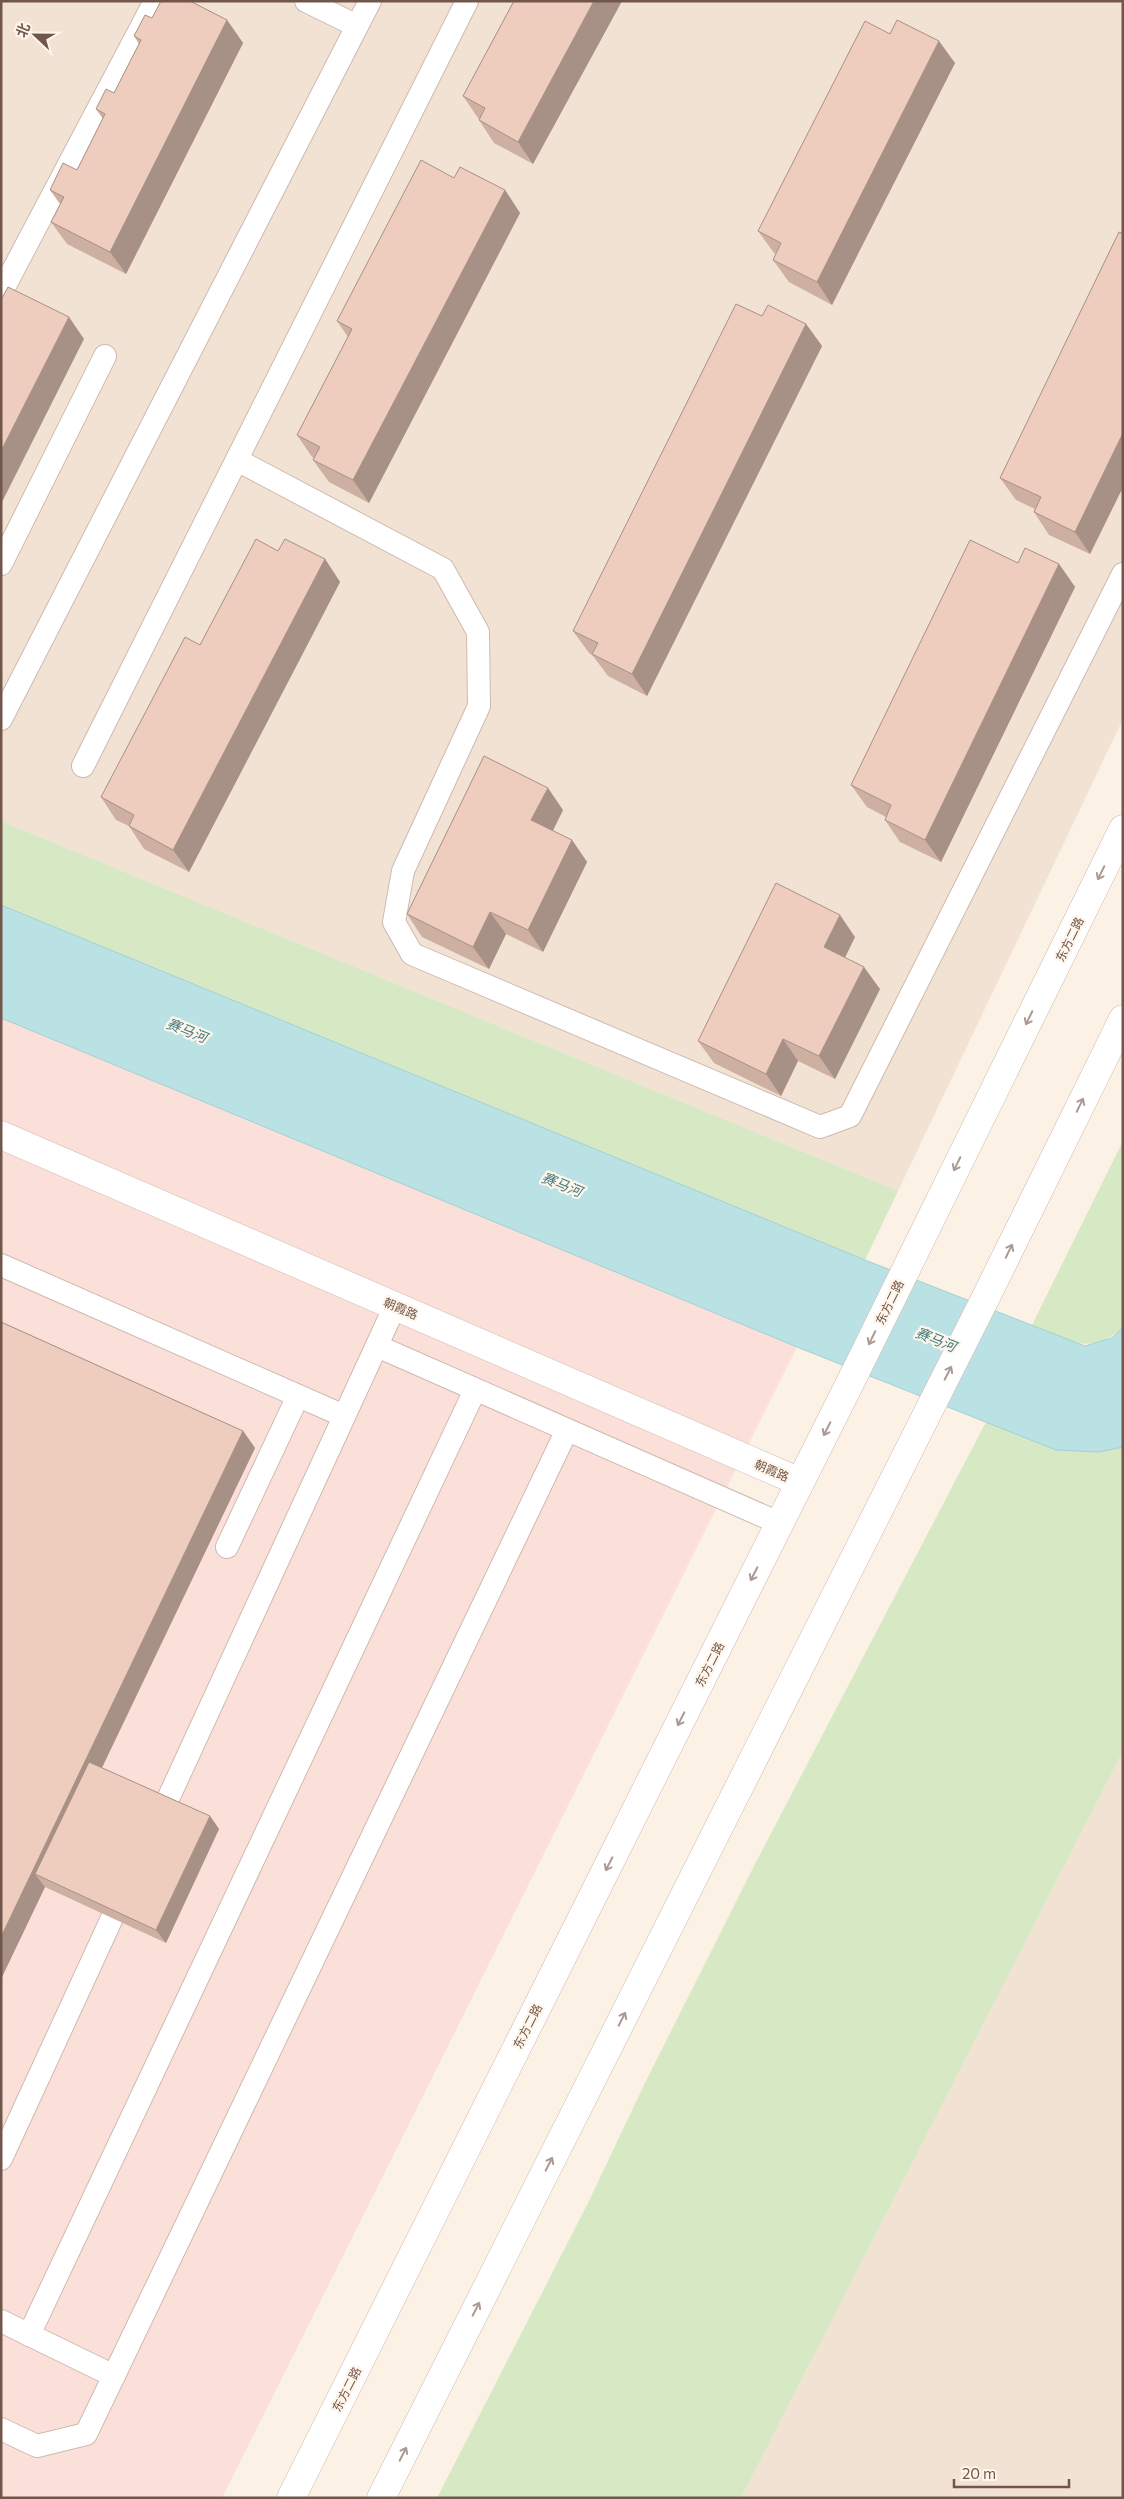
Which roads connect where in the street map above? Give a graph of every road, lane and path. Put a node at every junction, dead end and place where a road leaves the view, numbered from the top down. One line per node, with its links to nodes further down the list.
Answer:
1 (155, 1): 6 (lane)
2 (306, 1): 5 (lane)
3 (370, 1): 5 (lane)
4 (467, 1): 8 (lane)
5 (357, 26): 11 (lane)
6 (1, 293)
7 (105, 356): 9 (lane)
8 (236, 460): 10 (lane); 12 (lane)
9 (1, 564)
10 (1123, 574)
11 (1, 719)
12 (83, 766)
13 (1123, 829): 23 (main road, 东方二路, one-way to 23)
14 (1123, 1019): 34 (main road, one-way to 14)
15 (1, 1135): 17 (main road, 朝霞路)
16 (1, 1265): 20 (lane)
17 (395, 1306): 18 (lane); 23 (main road, 朝霞路)
18 (377, 1346): 19 (lane); 21 (lane)
19 (475, 1390): 22 (lane); 30 (lane)
20 (298, 1396): 21 (lane); 25 (lane)
21 (344, 1416): 26 (lane)
22 (567, 1430): 24 (lane); 31 (lane)
23 (800, 1482): 24 (main road, 东方二路)
24 (779, 1524): 33 (main road, 东方二路, one-way to 33)
25 (227, 1548)
26 (148, 1842)
27 (135, 1869): 28 (lane)
28 (1, 2159)
29 (1, 2321): 30 (lane)
30 (29, 2335): 31 (lane)
31 (114, 2376): 32 (lane)
32 (1, 2429)
33 (291, 2498)
34 (381, 2498)

